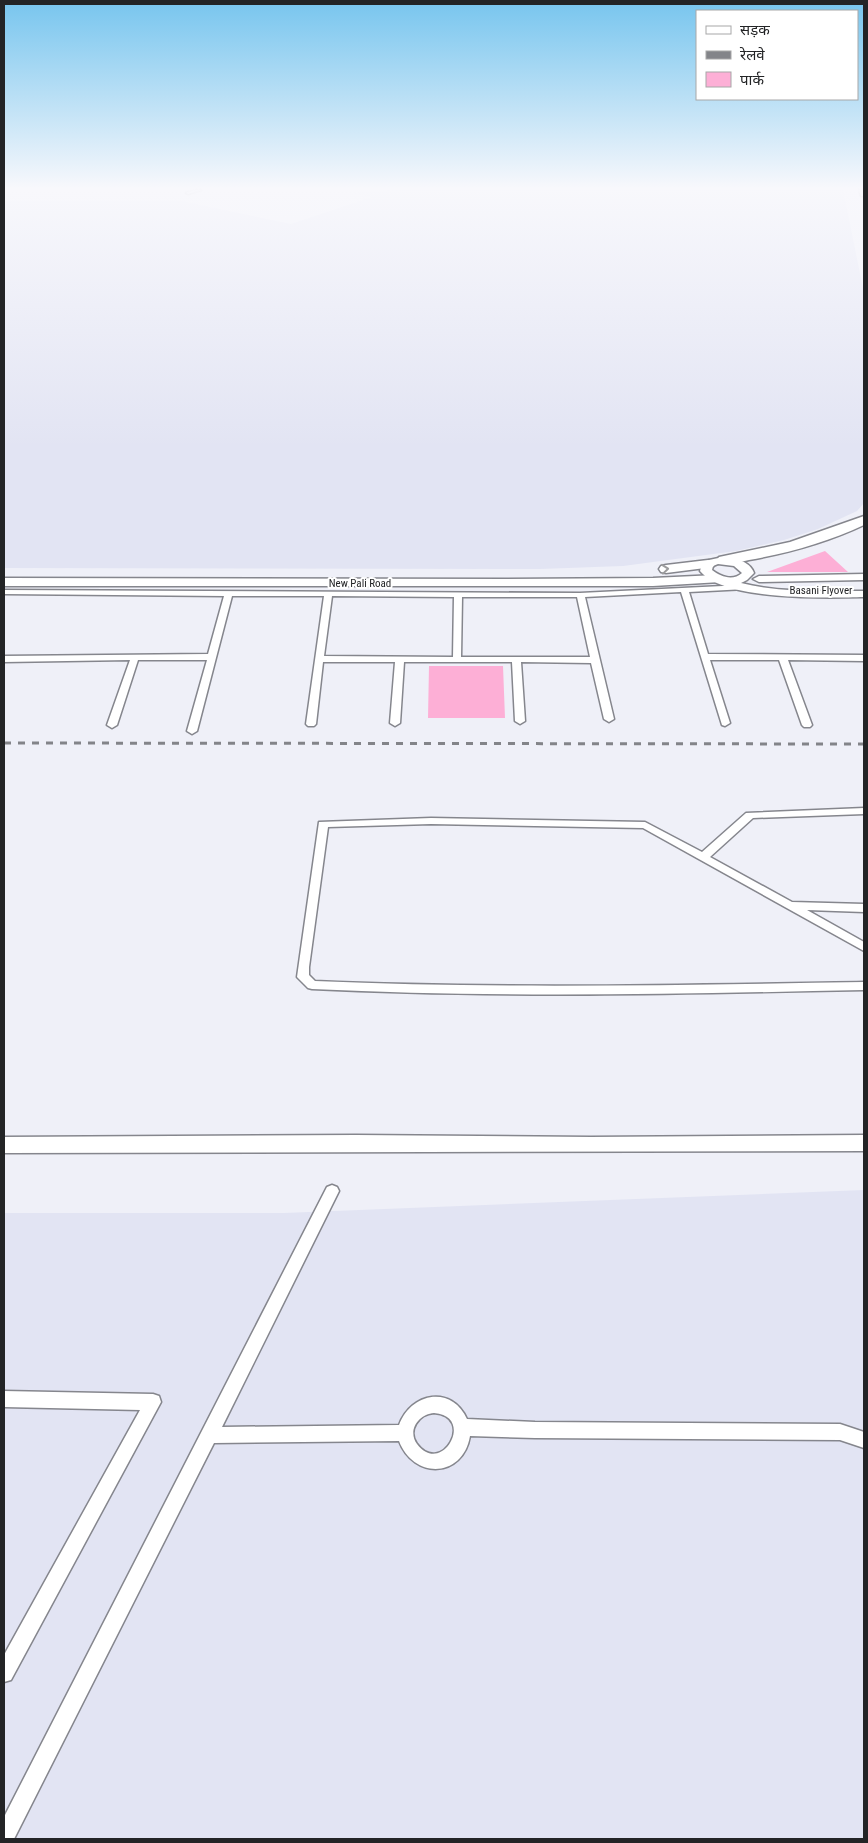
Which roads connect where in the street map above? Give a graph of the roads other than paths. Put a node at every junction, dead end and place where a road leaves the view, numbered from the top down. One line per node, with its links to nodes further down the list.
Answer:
1 (864, 520): 3 (highway)
2 (864, 532): 7 (highway)
3 (724, 560): 4 (street); 7 (street)
4 (708, 564): 5 (highway, New Pali Road, one-way to 4); 8 (street)
5 (4, 574)
6 (864, 577): 9 (street)
7 (746, 579): 8 (street); 9 (main road); 15 (street); 16 (street)
8 (720, 580): 13 (highway, New Pali Road)
9 (765, 580): 12 (street, Basani Flyover)
10 (4, 582): 13 (highway, New Pali Road)
11 (864, 583): 12 (street)
12 (800, 586): 14 (street, Basani Flyover); 16 (street, Basani Flyover)
13 (651, 587): 15 (street); 22 (street)
14 (864, 589)
15 (684, 590): 25 (street)
16 (778, 590): 21 (street)
17 (4, 592): 18 (street)
18 (229, 593): 19 (street); 24 (street)
19 (328, 593): 20 (street); 29 (street)
20 (458, 594): 22 (street); 31 (street)
21 (864, 594)
22 (580, 595): 33 (street)
23 (135, 657): 24 (street); 28 (street); 39 (street)
24 (211, 657): 41 (street)
25 (704, 657): 26 (street); 37 (street)
26 (783, 658): 27 (street); 40 (street)
27 (864, 658)
28 (4, 659)
29 (320, 659): 30 (street); 38 (street)
30 (400, 659): 31 (street); 36 (street)
31 (457, 659): 32 (street)
32 (516, 660): 33 (street); 35 (street)
33 (596, 660): 34 (street)
34 (609, 719)
35 (520, 721)
36 (395, 723)
37 (724, 723)
38 (311, 724)
39 (112, 725)
40 (807, 725)
41 (192, 731)
42 (864, 811): 43 (street)
43 (702, 858): 44 (street); 47 (street)
44 (788, 906): 45 (street); 46 (street)
45 (864, 908)
46 (864, 947)
47 (864, 986)
48 (864, 1143): 49 (street)
49 (4, 1146)
50 (332, 1191): 54 (street)
51 (4, 1399): 56 (street)
52 (461, 1427): 53 (street); 53 (street); 55 (street)
53 (406, 1433): 54 (street)
54 (210, 1435): 57 (street)
55 (864, 1440)
56 (4, 1673)
57 (4, 1838)

